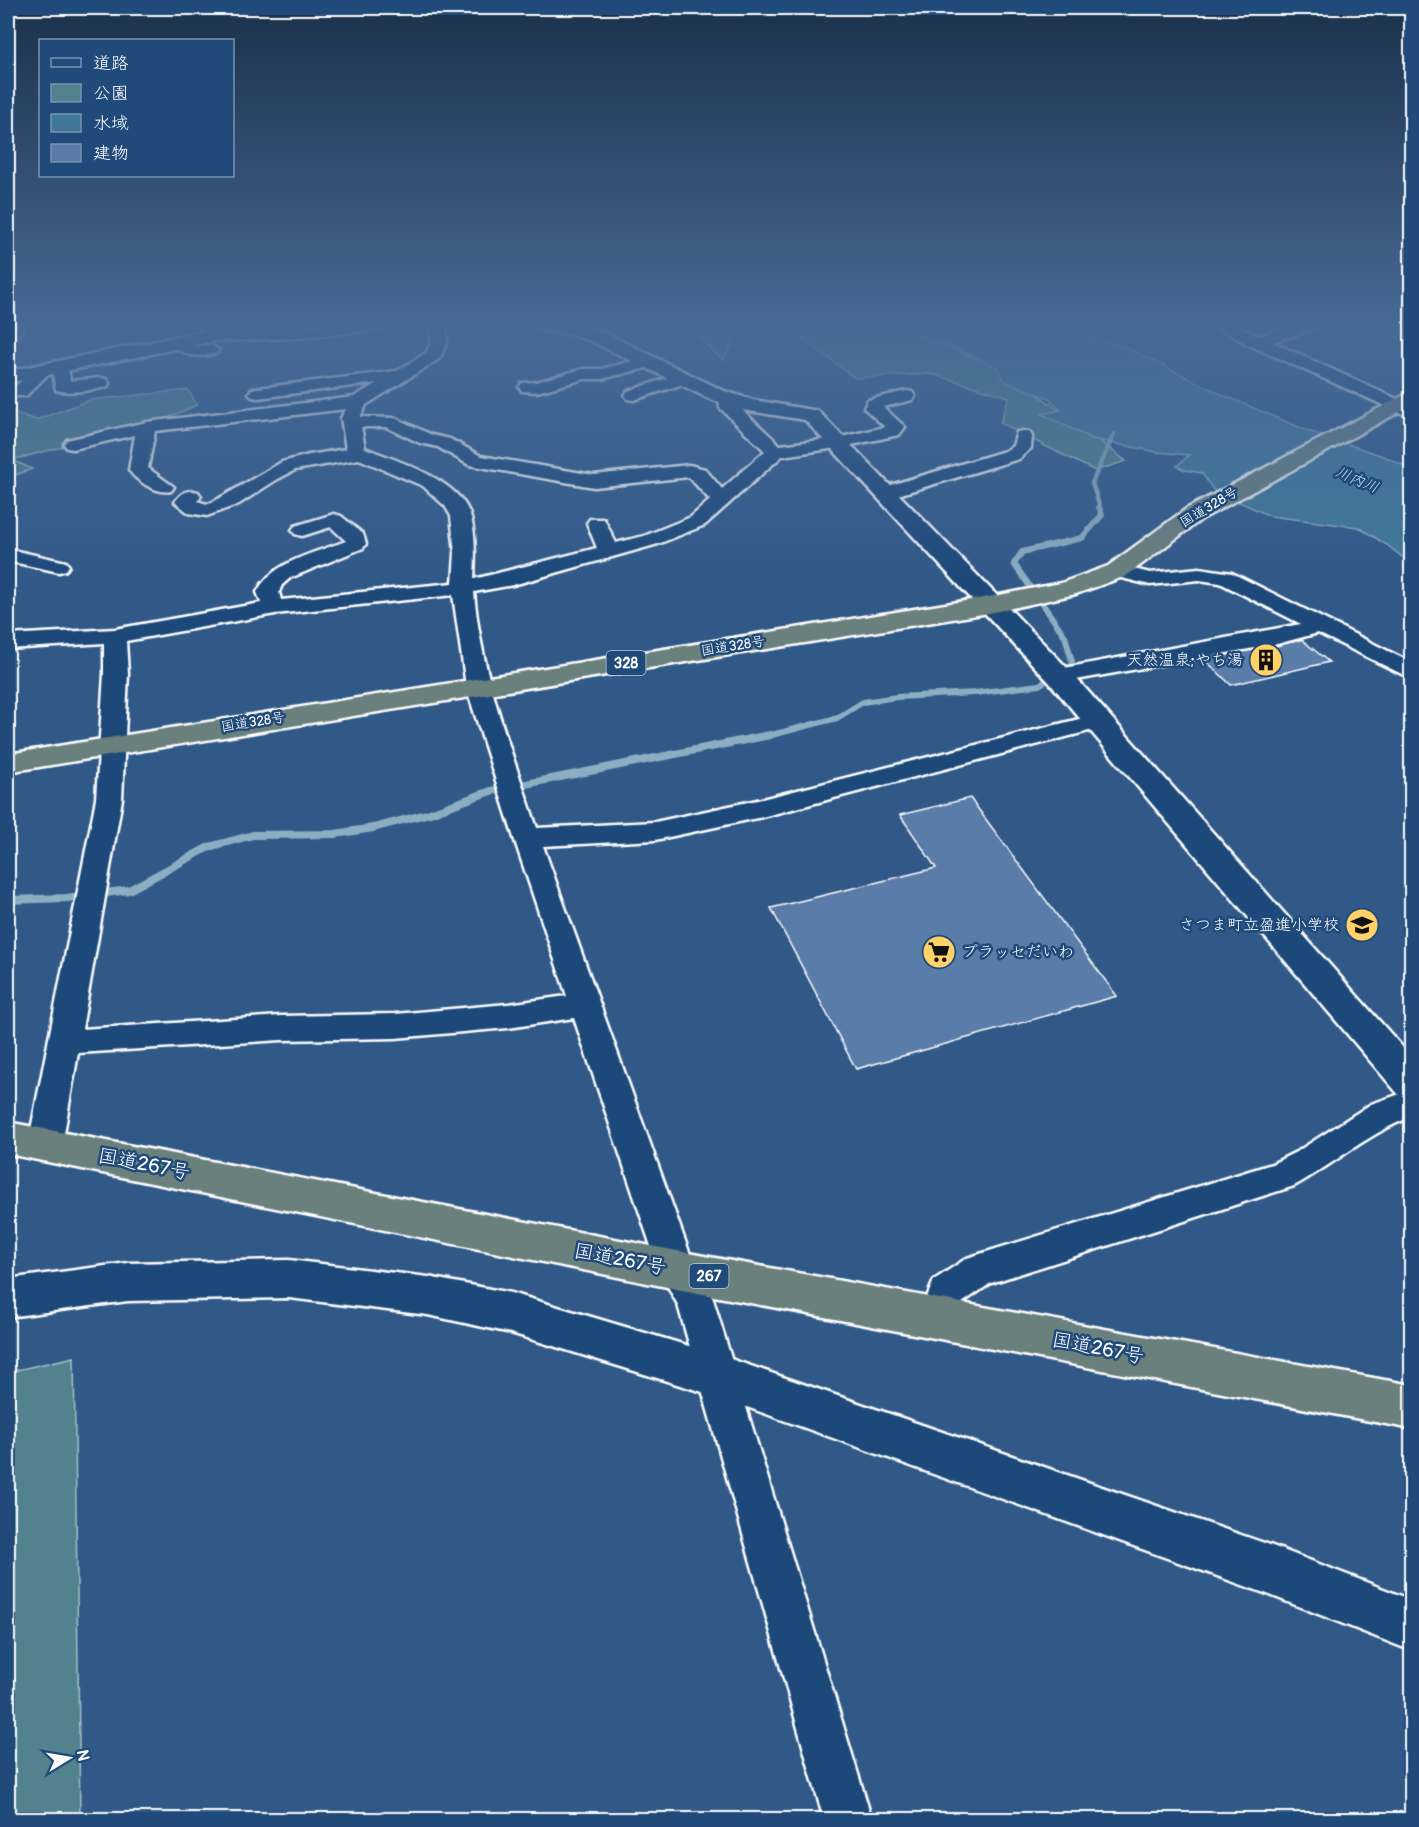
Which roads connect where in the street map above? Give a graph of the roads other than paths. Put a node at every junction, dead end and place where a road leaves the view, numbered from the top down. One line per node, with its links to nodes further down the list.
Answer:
1 (731, 410): 10 (street)
2 (779, 410): 8 (street)
3 (876, 410): 8 (street)
4 (1395, 410): 21 (highway, 国道328号 / 328)
5 (355, 412): 6 (street); 11 (street); 14 (street)
6 (147, 426): 9 (street); 12 (street)
7 (1023, 436): 13 (street)
8 (837, 442): 10 (street); 13 (street)
9 (73, 444)
10 (776, 451): 14 (street)
11 (361, 453): 15 (street); 23 (street)
12 (165, 487)
13 (884, 493): 25 (street)
14 (722, 500): 18 (street)
15 (173, 517)
16 (597, 523): 18 (street)
17 (302, 530): 24 (street)
18 (609, 552): 23 (street)
19 (8, 555): 20 (street)
20 (59, 566)
21 (1117, 571): 25 (highway, 国道328号 / 328); 26 (street)
22 (302, 586): 24 (street)
23 (463, 588): 24 (street); 31 (street)
24 (272, 603): 27 (street)
25 (990, 605): 30 (street); 31 (highway, 国道328号 / 328)
26 (1323, 625): 29 (street); 30 (street)
27 (115, 636): 28 (street); 33 (street)
28 (8, 642)
29 (1412, 672)
30 (1059, 676): 32 (street)
31 (478, 686): 33 (highway, 国道328号 / 328); 35 (street)
32 (1099, 721): 35 (street); 38 (street)
33 (113, 745): 34 (highway, 国道328号 / 328); 37 (street)
34 (8, 763)
35 (527, 838): 36 (street)
36 (586, 1005): 37 (street); 41 (street)
37 (64, 1042): 40 (street)
38 (1412, 1084)
39 (1412, 1103): 43 (street)
40 (26, 1141): 41 (highway, 国道267号 / 267)
41 (677, 1270): 43 (highway, 国道267号 / 267); 44 (street)
42 (8, 1298): 44 (street)
43 (938, 1317): 45 (highway, 国道267号 / 267)
44 (718, 1376): 46 (street); 47 (street)
45 (1412, 1407)
46 (1412, 1626)
47 (849, 1820)

